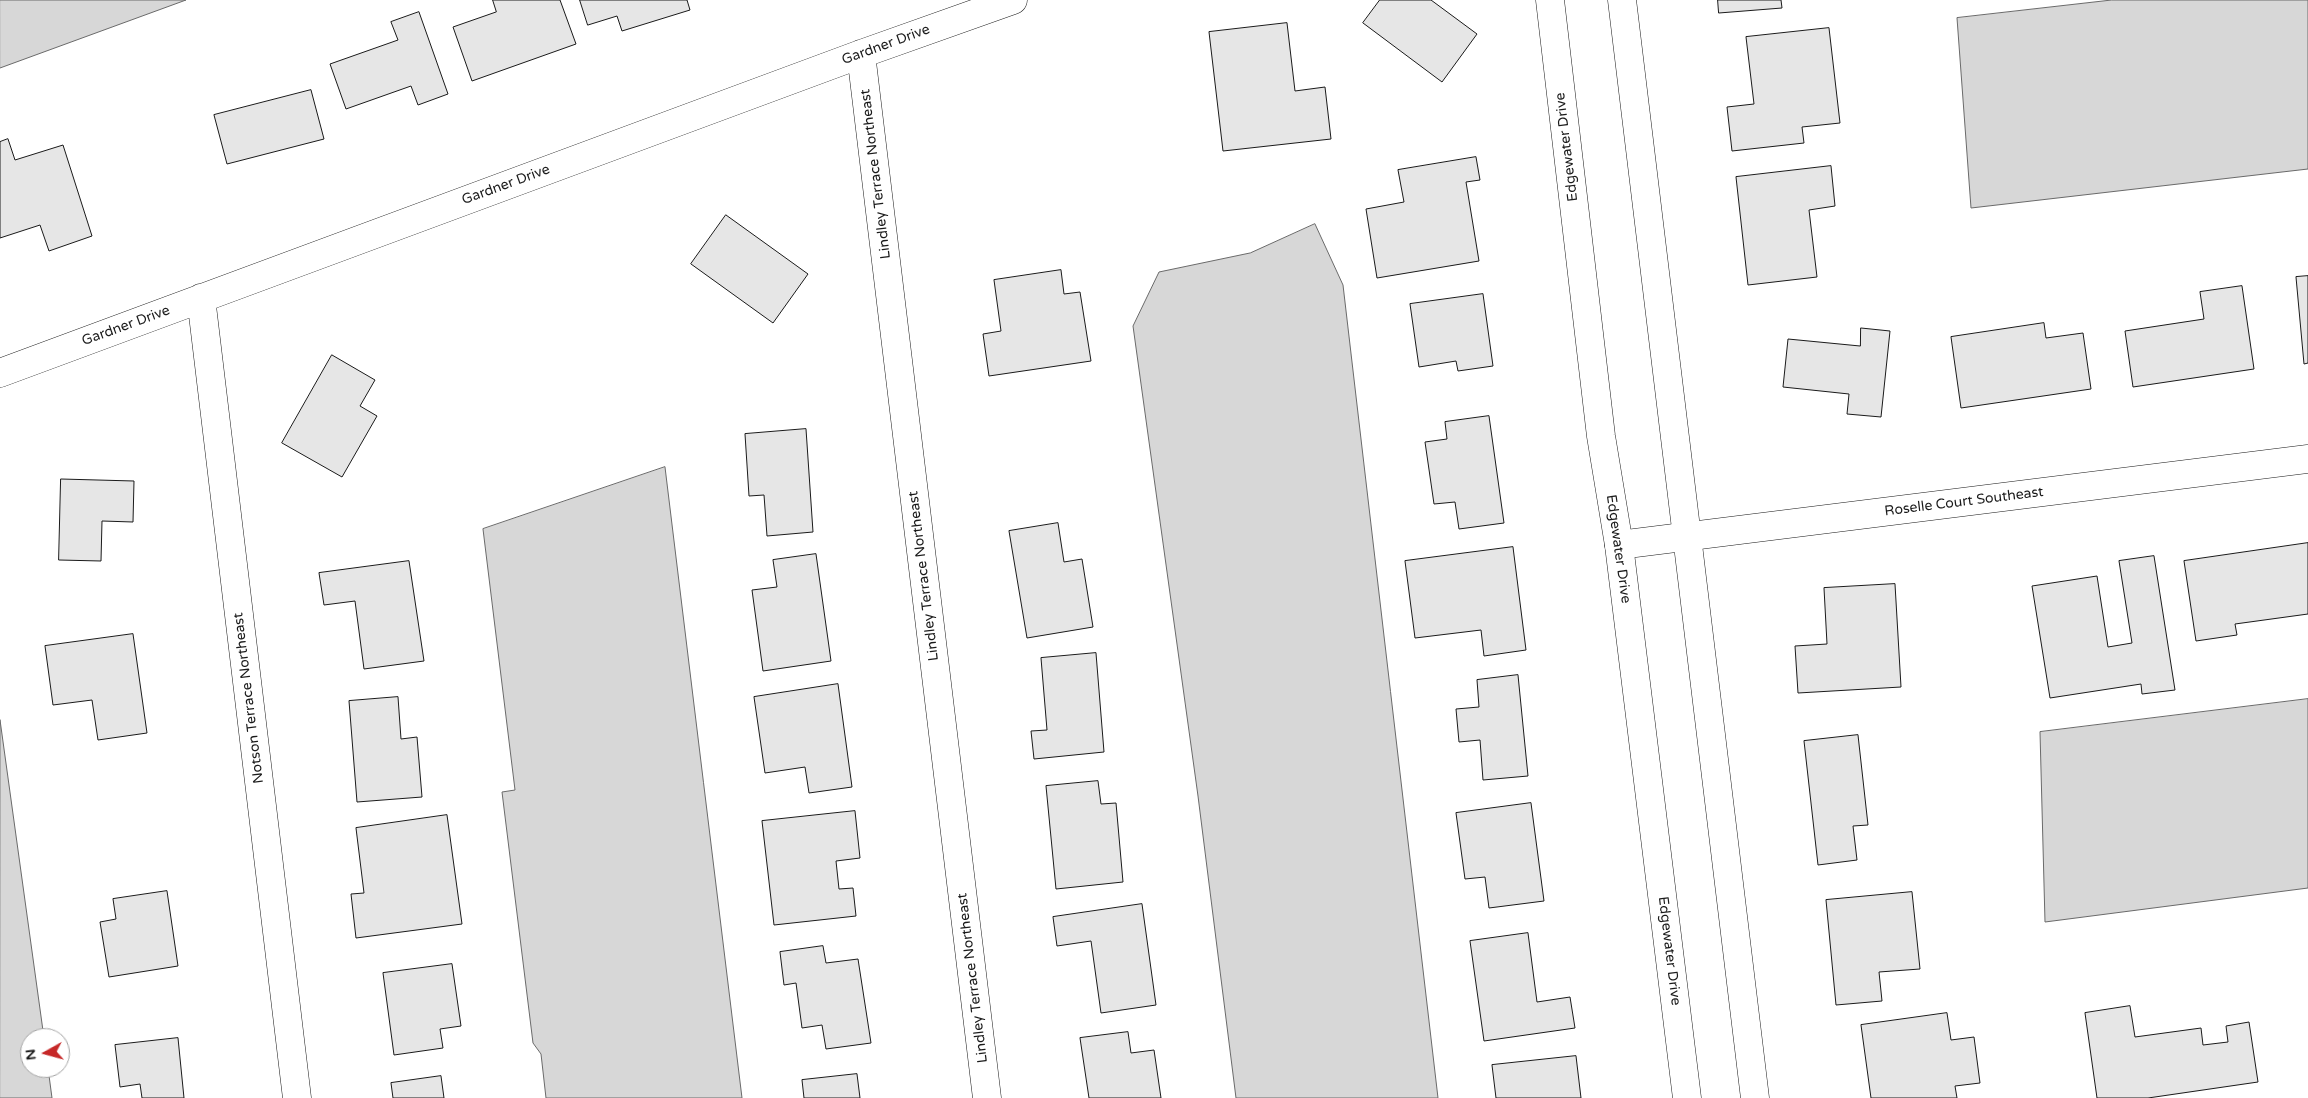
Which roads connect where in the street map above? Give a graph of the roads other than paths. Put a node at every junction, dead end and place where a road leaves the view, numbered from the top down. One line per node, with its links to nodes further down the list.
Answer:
1 (1013, 0): 4 (street, Gardner Drive)
2 (1550, 0): 9 (street, Edgewater Drive)
3 (1622, 0): 8 (street)
4 (862, 54): 5 (street, Gardner Drive); 11 (street, Lindley Terrace Northeast)
5 (201, 298): 6 (street, Gardner Drive); 10 (street, Notson Terrace Northeast)
6 (0, 373)
7 (2308, 459): 8 (street, Roselle Court Southeast)
8 (1688, 537): 9 (street, Roselle Court Southeast); 13 (street)
9 (1619, 545): 12 (street, Edgewater Drive)
10 (298, 1098)
11 (987, 1098)
12 (1687, 1098)
13 (1754, 1098)

